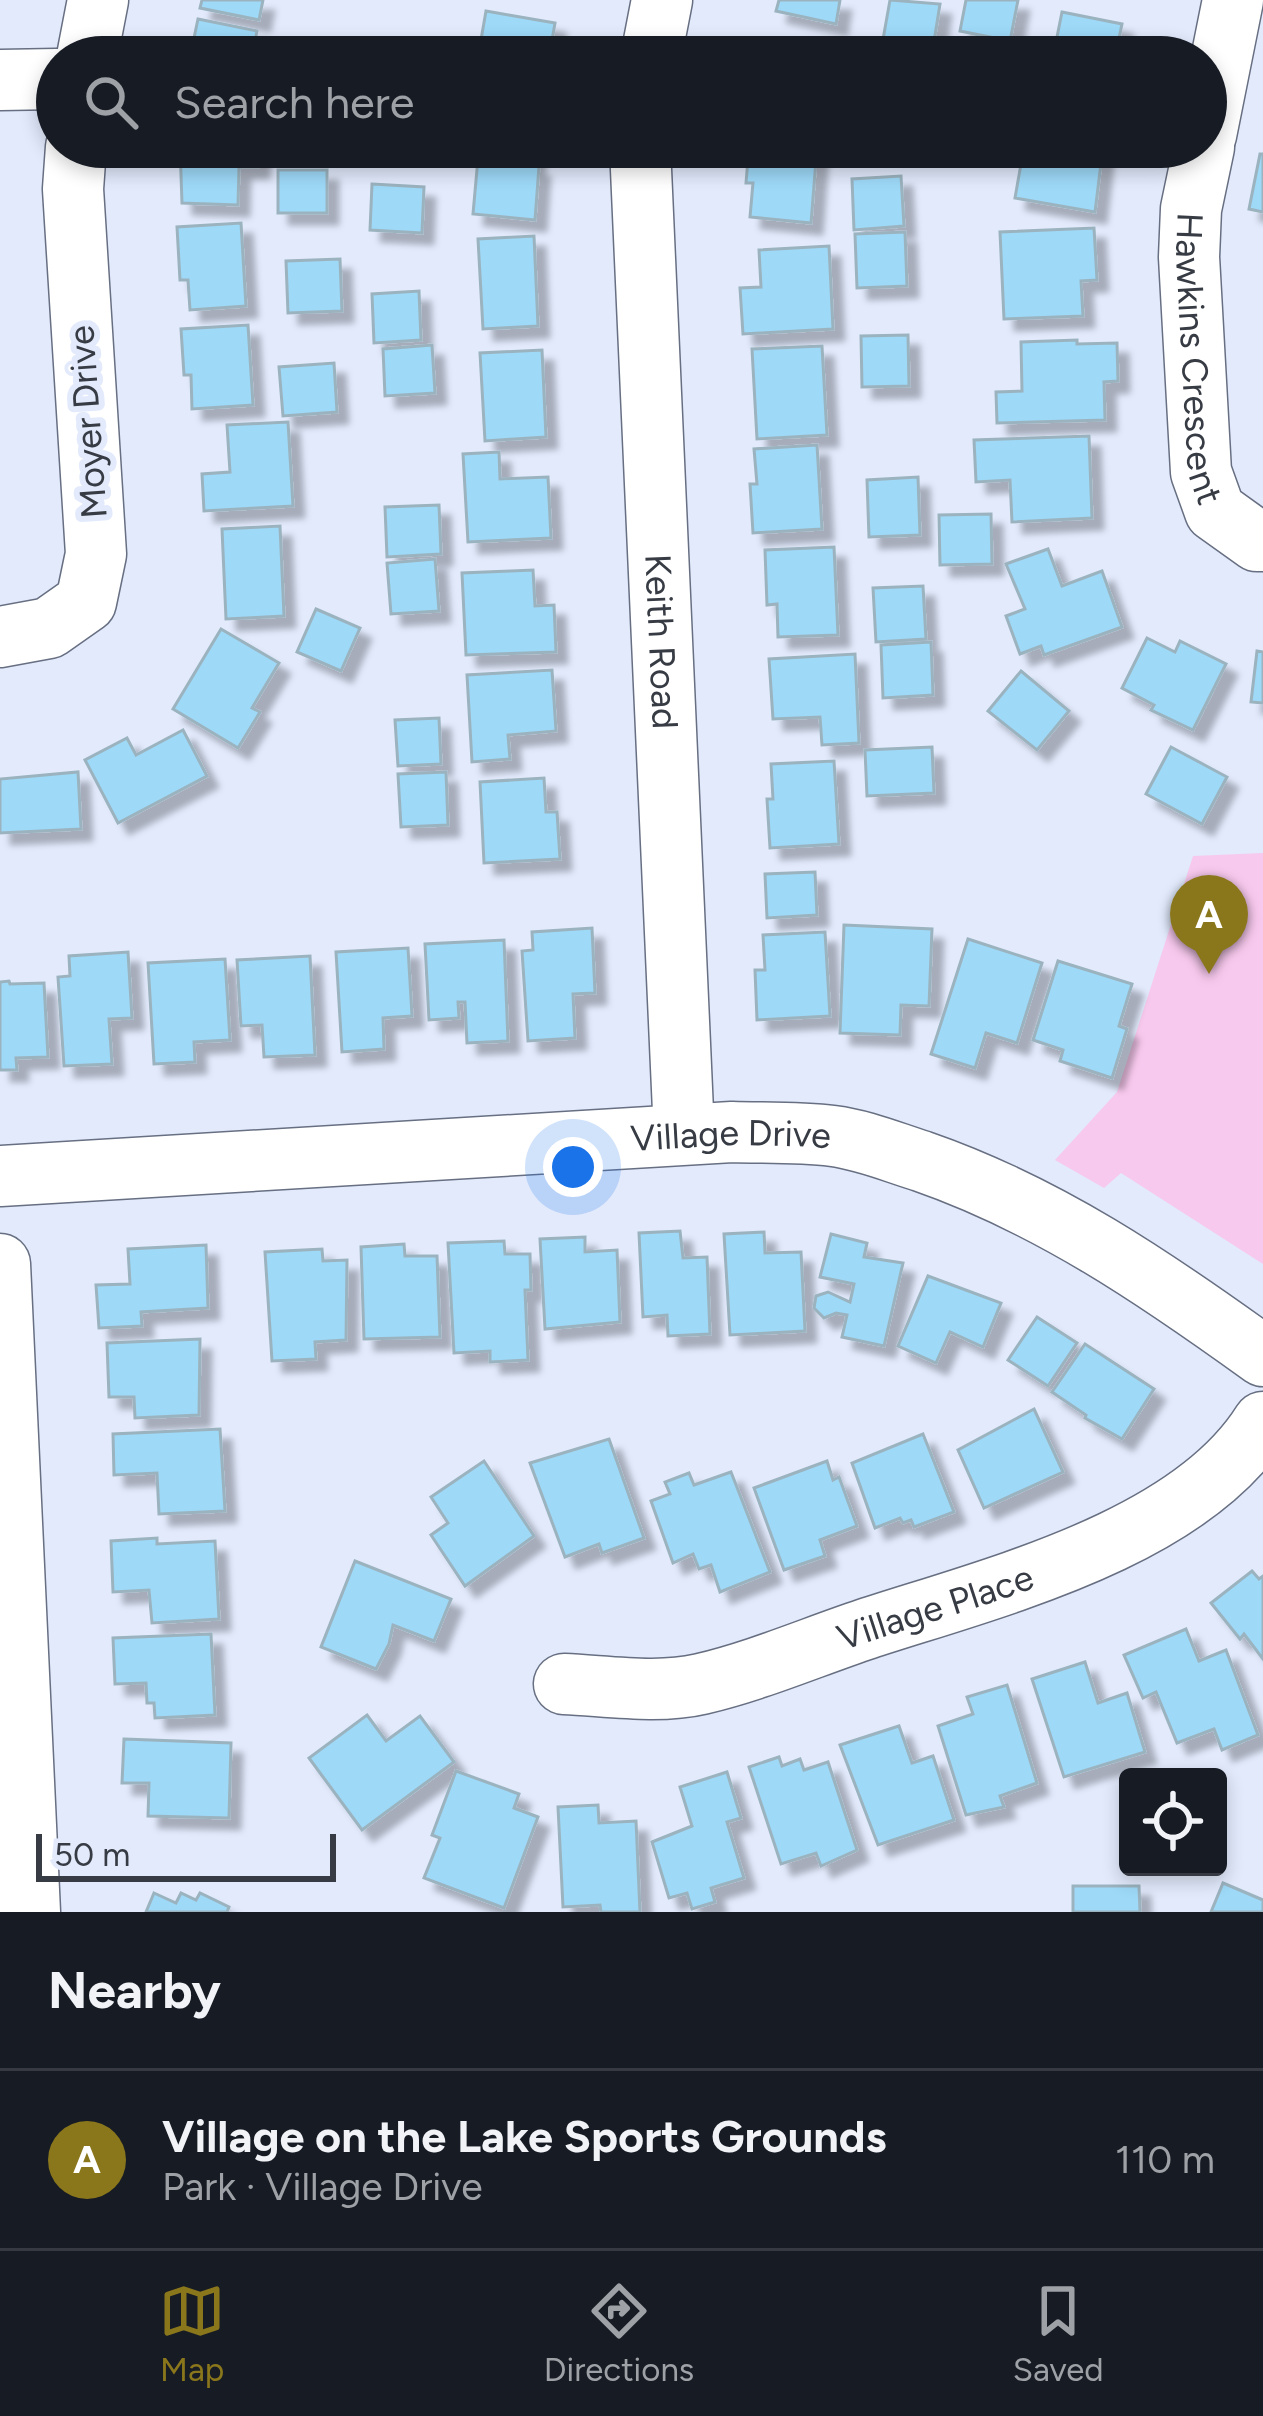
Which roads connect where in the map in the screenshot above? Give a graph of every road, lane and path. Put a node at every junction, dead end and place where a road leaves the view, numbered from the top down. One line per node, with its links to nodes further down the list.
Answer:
1 (98, 0): 4 (street)
2 (662, 0): 5 (street)
3 (1233, 0): 6 (street)
4 (91, 36)
5 (655, 36)
6 (1226, 36)
7 (36, 79): 8 (street)
8 (0, 80)
9 (74, 168): 13 (street, Moyer Drive)
10 (641, 168): 14 (street, Keith Road)
11 (1200, 168): 12 (street, Hawkins Crescent)
12 (1263, 541)
13 (0, 637)
14 (685, 1134): 15 (street, Village Drive); 17 (street, Village Drive)
15 (0, 1176)
16 (0, 1264): 20 (street)
17 (1263, 1356)
18 (1263, 1422): 19 (street, Village Place)
19 (564, 1684)
20 (30, 1912)

